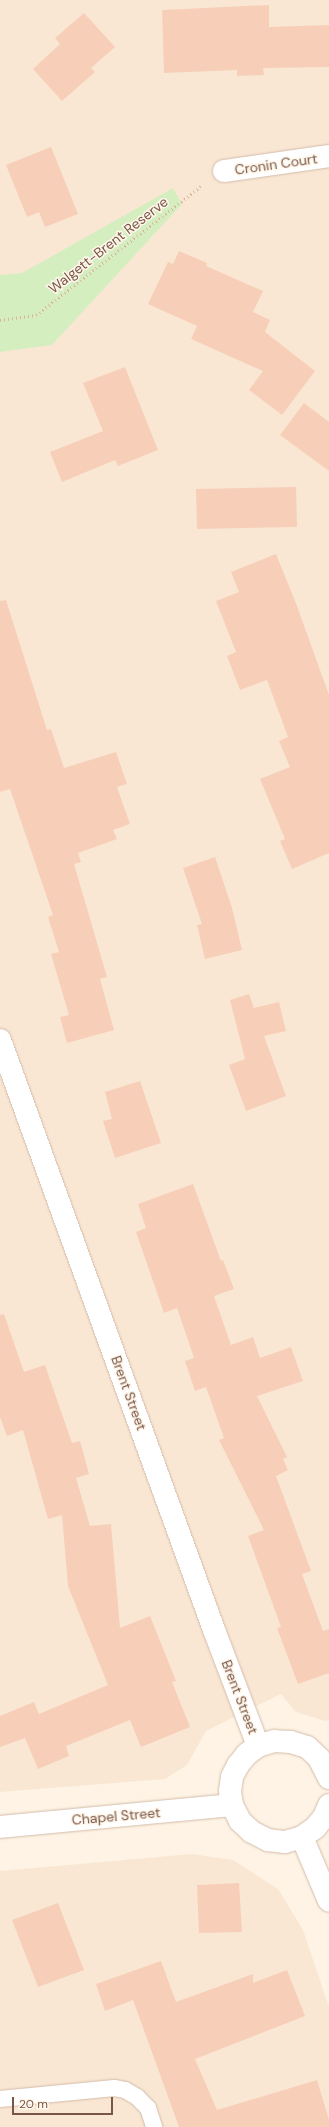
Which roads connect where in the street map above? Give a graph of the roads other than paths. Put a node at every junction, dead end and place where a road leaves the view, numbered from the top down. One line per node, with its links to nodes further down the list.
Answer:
1 (329, 156): 2 (street, Cronin Court)
2 (224, 171)
3 (0, 1040): 4 (street, Brent Street)
4 (258, 1746): 5 (street); 6 (street)
5 (329, 1774)
6 (232, 1805): 8 (street, Chapel Street); 9 (street)
7 (329, 1805): 9 (street)
8 (0, 1827)
9 (302, 1837): 10 (street)
10 (329, 1901)
11 (0, 2099): 12 (lane)
12 (154, 2127)

